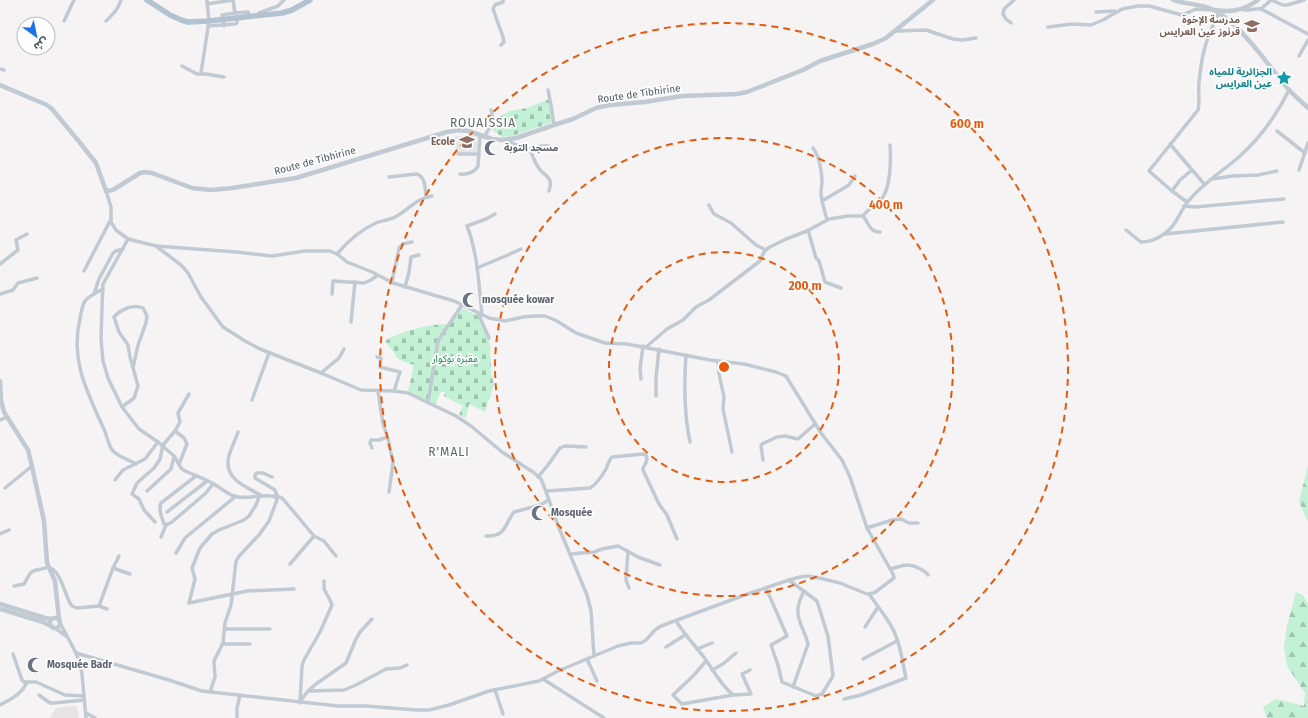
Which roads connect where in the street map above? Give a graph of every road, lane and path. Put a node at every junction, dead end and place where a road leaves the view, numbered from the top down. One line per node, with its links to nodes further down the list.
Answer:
1 (74, 0): 22 (street)
2 (121, 0): 23 (street)
3 (147, 0): 13 (main road)
4 (284, 0): 21 (street)
5 (310, 0): 21 (main road)
6 (503, 0): 31 (street)
7 (933, 0): 27 (street, Route de Tibhirine)
8 (1014, 0): 24 (street)
9 (1173, 0): 18 (street)
10 (1258, 0): 15 (street)
11 (1271, 0): 12 (street); 16 (street)
12 (1304, 0)
13 (154, 2): 25 (main road)
14 (207, 2): 20 (street); 25 (street)
15 (1242, 9): 16 (street); 18 (street)
16 (1260, 9): 28 (street)
17 (1117, 11): 18 (street); 19 (street); 26 (street)
18 (1217, 11): 38 (street); 46 (street)
19 (1096, 12)
20 (236, 15): 21 (main road); 25 (main road)
21 (250, 17)
22 (64, 21)
23 (106, 21)
24 (1011, 23)
25 (209, 24): 34 (street)
26 (1048, 27)
27 (896, 31): 29 (street); 41 (street, Route de Tibhirine)
28 (1308, 34)
29 (976, 38)
30 (1308, 40): 32 (street)
31 (501, 45)
32 (1299, 56)
33 (182, 66): 34 (street)
34 (201, 73): 35 (street)
35 (224, 77)
36 (0, 85): 62 (street)
37 (548, 90): 41 (street)
38 (1289, 90): 39 (street); 60 (street)
39 (1308, 108)
40 (491, 110): 43 (street)
41 (554, 126): 44 (street, Route de Tibhirine)
42 (1277, 131): 51 (street)
43 (482, 136): 44 (street, Route de Tibhirine); 53 (street); 62 (street, Route de Tibhirine)
44 (506, 139): 50 (street)
45 (1308, 143): 51 (street)
46 (1170, 144): 54 (street); 64 (street)
47 (890, 145): 73 (street)
48 (549, 146): 50 (street)
49 (813, 148): 68 (street)
50 (529, 149): 63 (street)
51 (1305, 153): 55 (street)
52 (458, 154): 53 (street)
53 (479, 154): 57 (street)
54 (1192, 170): 61 (street); 64 (street)
55 (1299, 170)
56 (1277, 171): 60 (street)
57 (460, 174)
58 (855, 176): 68 (street)
59 (389, 177): 66 (street)
60 (1212, 179): 61 (street)
61 (1205, 185): 69 (street)
62 (106, 191): 74 (street)
63 (549, 191)
64 (1172, 191): 69 (street)
65 (432, 196): 66 (street)
66 (426, 197): 88 (street)
67 (1284, 199): 71 (street)
68 (822, 201): 75 (street)
69 (1187, 202): 71 (street)
70 (709, 205): 87 (street)
71 (1184, 206): 81 (street)
72 (495, 214): 91 (street)
73 (863, 216): 75 (street); 79 (street)
74 (111, 218): 82 (street); 92 (street)
75 (827, 220): 77 (street)
76 (1283, 222): 81 (street)
77 (808, 230): 87 (street); 98 (street)
78 (1126, 230): 81 (street)
79 (880, 232)
80 (27, 234): 90 (street)
81 (1164, 234)
82 (128, 239): 84 (street); 86 (street)
83 (412, 242): 96 (street)
84 (156, 246): 88 (street); 110 (street)
85 (521, 248): 91 (street)
86 (123, 249): 99 (street); 101 (street)
87 (766, 250): 107 (street)
88 (337, 254): 93 (street)
89 (419, 255): 97 (street)
90 (0, 264)
91 (477, 268): 104 (street)
92 (84, 271)
93 (378, 275): 95 (street); 96 (street)
94 (37, 278): 100 (street)
95 (355, 282): 102 (street); 105 (street)
96 (392, 282): 97 (street)
97 (405, 287): 103 (street)
98 (841, 288)
99 (103, 289): 101 (street); 124 (street)
100 (0, 294)
101 (94, 294): 139 (street)
102 (332, 294)
103 (462, 305): 104 (street); 123 (street)
104 (480, 314): 106 (street); 107 (street)
105 (351, 322)
106 (489, 338)
107 (645, 346): 109 (street); 116 (street)
108 (344, 349): 115 (street)
109 (659, 350): 111 (street); 121 (street)
110 (269, 353): 115 (street); 122 (street)
111 (686, 355): 113 (street); 132 (street)
112 (377, 357): 119 (street)
113 (718, 361): 127 (street); 136 (street)
114 (133, 368): 114 (street); 124 (street)
115 (321, 373): 118 (street)
116 (641, 379)
117 (0, 383): 125 (street)
118 (378, 391): 119 (street); 130 (street)
119 (394, 391): 123 (street)
120 (189, 394): 128 (street)
121 (656, 396)
122 (252, 400)
123 (428, 403): 144 (street)
124 (122, 407): 131 (street)
125 (7, 417): 126 (street); 141 (street)
126 (0, 420)
127 (815, 424): 138 (street); 161 (street)
128 (175, 431): 133 (street); 140 (street)
129 (238, 432): 153 (street)
130 (387, 437): 134 (street); 151 (street)
131 (158, 442): 133 (street); 139 (street)
132 (690, 442)
133 (162, 445): 137 (street); 158 (street)
134 (372, 448)
135 (586, 448): 144 (street)
136 (732, 452)
137 (174, 457): 140 (street); 149 (street)
138 (763, 460)
139 (136, 464): 145 (street)
140 (179, 464): 142 (street)
141 (32, 466): 148 (street); 175 (street)
142 (196, 476): 146 (street); 160 (street)
143 (272, 477): 154 (street)
144 (538, 477): 150 (street)
145 (115, 480)
146 (207, 480): 147 (street); 157 (street)
147 (213, 484): 152 (street); 160 (street)
148 (5, 488)
149 (147, 491)
150 (546, 491): 156 (street); 167 (street)
151 (389, 492)
152 (236, 496): 155 (street); 169 (street)
153 (263, 496): 154 (street); 155 (street)
154 (277, 496): 164 (street); 188 (street)
155 (258, 497): 188 (street)
156 (549, 500): 165 (street); 170 (street)
157 (167, 512)
158 (155, 522)
159 (918, 523): 161 (street)
160 (166, 525): 166 (street)
161 (867, 528): 177 (street)
162 (9, 530): 163 (street)
163 (0, 534)
164 (314, 536): 172 (street); 173 (street)
165 (486, 536)
166 (161, 537)
167 (677, 539)
168 (628, 551): 170 (street); 174 (street); 183 (street)
169 (176, 553)
170 (570, 554): 214 (street)
171 (119, 556): 176 (street)
172 (336, 556)
173 (290, 564)
174 (660, 565)
175 (48, 567): 182 (street); 190 (street); 191 (street)
176 (113, 568): 178 (street); 191 (street)
177 (890, 569): 179 (street); 187 (street)
178 (130, 574)
179 (928, 575)
180 (789, 580): 184 (street); 186 (street); 187 (street)
181 (324, 582): 233 (street)
182 (14, 586)
183 (629, 588)
184 (766, 588): 198 (street); 224 (street)
185 (294, 589): 188 (street)
186 (804, 591): 224 (street); 224 (street)
187 (869, 594): 192 (street)
188 (232, 595): 201 (street)
189 (0, 604): 195 (street)
190 (57, 606): 195 (street); 197 (street)
191 (99, 606): 194 (street)
192 (878, 607): 200 (street); 205 (street)
193 (0, 609): 199 (street)
194 (107, 609)
195 (52, 618): 197 (street); 199 (street)
196 (372, 619): 226 (street)
197 (59, 621): 199 (street); 204 (street)
198 (676, 621): 203 (street); 214 (street)
199 (53, 627): 204 (street)
200 (865, 627)
201 (225, 629): 202 (street); 207 (street)
202 (270, 629)
203 (685, 635): 209 (street); 210 (street)
204 (67, 636): 211 (street)
205 (897, 641): 216 (street); 232 (street)
206 (712, 643): 210 (street)
207 (222, 644): 208 (street); 227 (street)
208 (250, 644)
209 (666, 647)
210 (697, 649): 217 (street)
211 (76, 653): 227 (street); 231 (street)
212 (736, 653): 219 (street)
213 (13, 654): 223 (street)
214 (594, 656): 215 (street)
215 (587, 659): 221 (street); 222 (street)
216 (863, 659)
217 (706, 661): 219 (street); 230 (street)
218 (407, 665): 226 (street)
219 (712, 670): 230 (street)
220 (750, 670): 230 (street)
221 (543, 679): 225 (street); 237 (street)
222 (598, 681)
223 (27, 682): 231 (street); 234 (street)
224 (793, 686)
225 (495, 690): 233 (street); 236 (street)
226 (308, 691): 233 (street)
227 (210, 692): 229 (street)
228 (39, 695): 231 (street)
229 (240, 695): 233 (street); 240 (street)
230 (733, 695)
231 (84, 698): 235 (street)
232 (844, 699)
233 (300, 703)
234 (0, 705)
235 (86, 713): 238 (street); 239 (street)
236 (503, 714)
237 (602, 717)
238 (86, 718)
239 (95, 718)
240 (237, 718)

